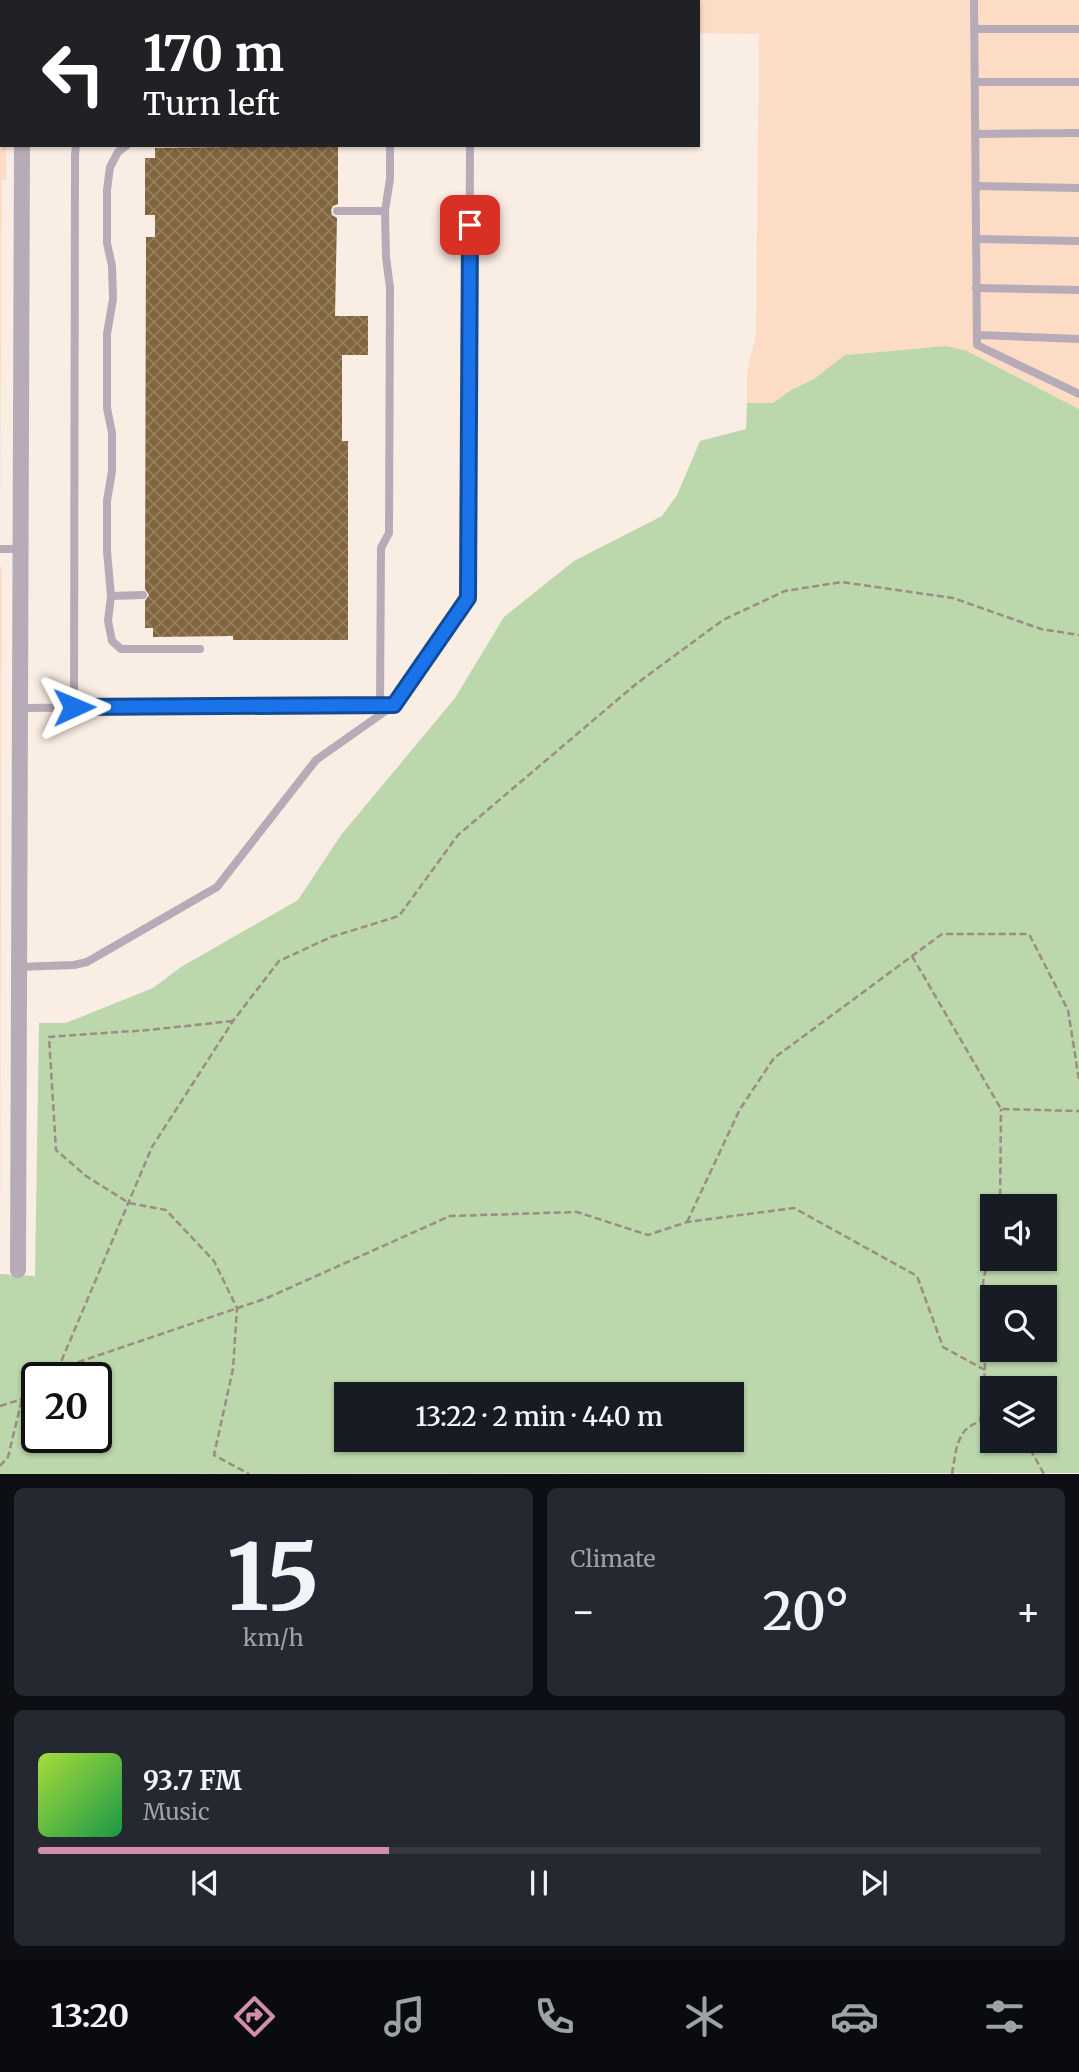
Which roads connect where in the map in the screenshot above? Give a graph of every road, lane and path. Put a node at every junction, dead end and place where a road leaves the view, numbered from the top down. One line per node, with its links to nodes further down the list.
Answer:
1 (974, 0): 2 (lane)
2 (975, 29): 3 (lane); 4 (lane)
3 (1079, 29)
4 (975, 82): 5 (lane); 7 (lane)
5 (1079, 82)
6 (1079, 133): 7 (lane)
7 (975, 134): 13 (lane)
8 (22, 147): 25 (street)
9 (76, 147): 32 (lane)
10 (124, 147): 27 (lane)
11 (390, 147): 16 (lane)
12 (470, 147): 31 (lane)
13 (976, 186): 14 (lane); 17 (lane)
14 (1079, 188)
15 (337, 211): 16 (lane)
16 (385, 211): 30 (lane)
17 (976, 239): 18 (lane); 19 (lane)
18 (1079, 241)
19 (976, 288): 20 (lane); 21 (lane)
20 (1079, 290)
21 (977, 335): 22 (lane); 23 (lane)
22 (1079, 339)
23 (1079, 394)
24 (0, 549): 25 (lane)
25 (21, 549): 33 (street)
26 (143, 595): 27 (lane)
27 (111, 596): 29 (lane)
28 (1079, 635): 36 (path)
29 (200, 649)
30 (380, 705): 31 (lane); 32 (lane)
31 (394, 705): 35 (lane)
32 (74, 707): 33 (lane)
33 (20, 708): 35 (street)
34 (912, 956): 37 (path); 38 (path); 42 (path)
35 (18, 967): 43 (street)
36 (233, 1021): 41 (path); 41 (path)
37 (1079, 1080)
38 (1002, 1109): 39 (path); 40 (path)
39 (1079, 1111)
40 (1000, 1194)
41 (129, 1203): 45 (path); 46 (path)
42 (687, 1222): 45 (path); 48 (path)
43 (18, 1270)
44 (985, 1271): 48 (path)
45 (237, 1308): 47 (path); 56 (path)
46 (61, 1362)
47 (79, 1362)
48 (985, 1370): 49 (path)
49 (984, 1376)
50 (21, 1399): 52 (path)
51 (21, 1403): 55 (path)
52 (0, 1406)
53 (980, 1421): 57 (path)
54 (1032, 1453): 58 (path)
55 (0, 1466)
56 (249, 1474)
57 (952, 1474)
58 (1044, 1474)

